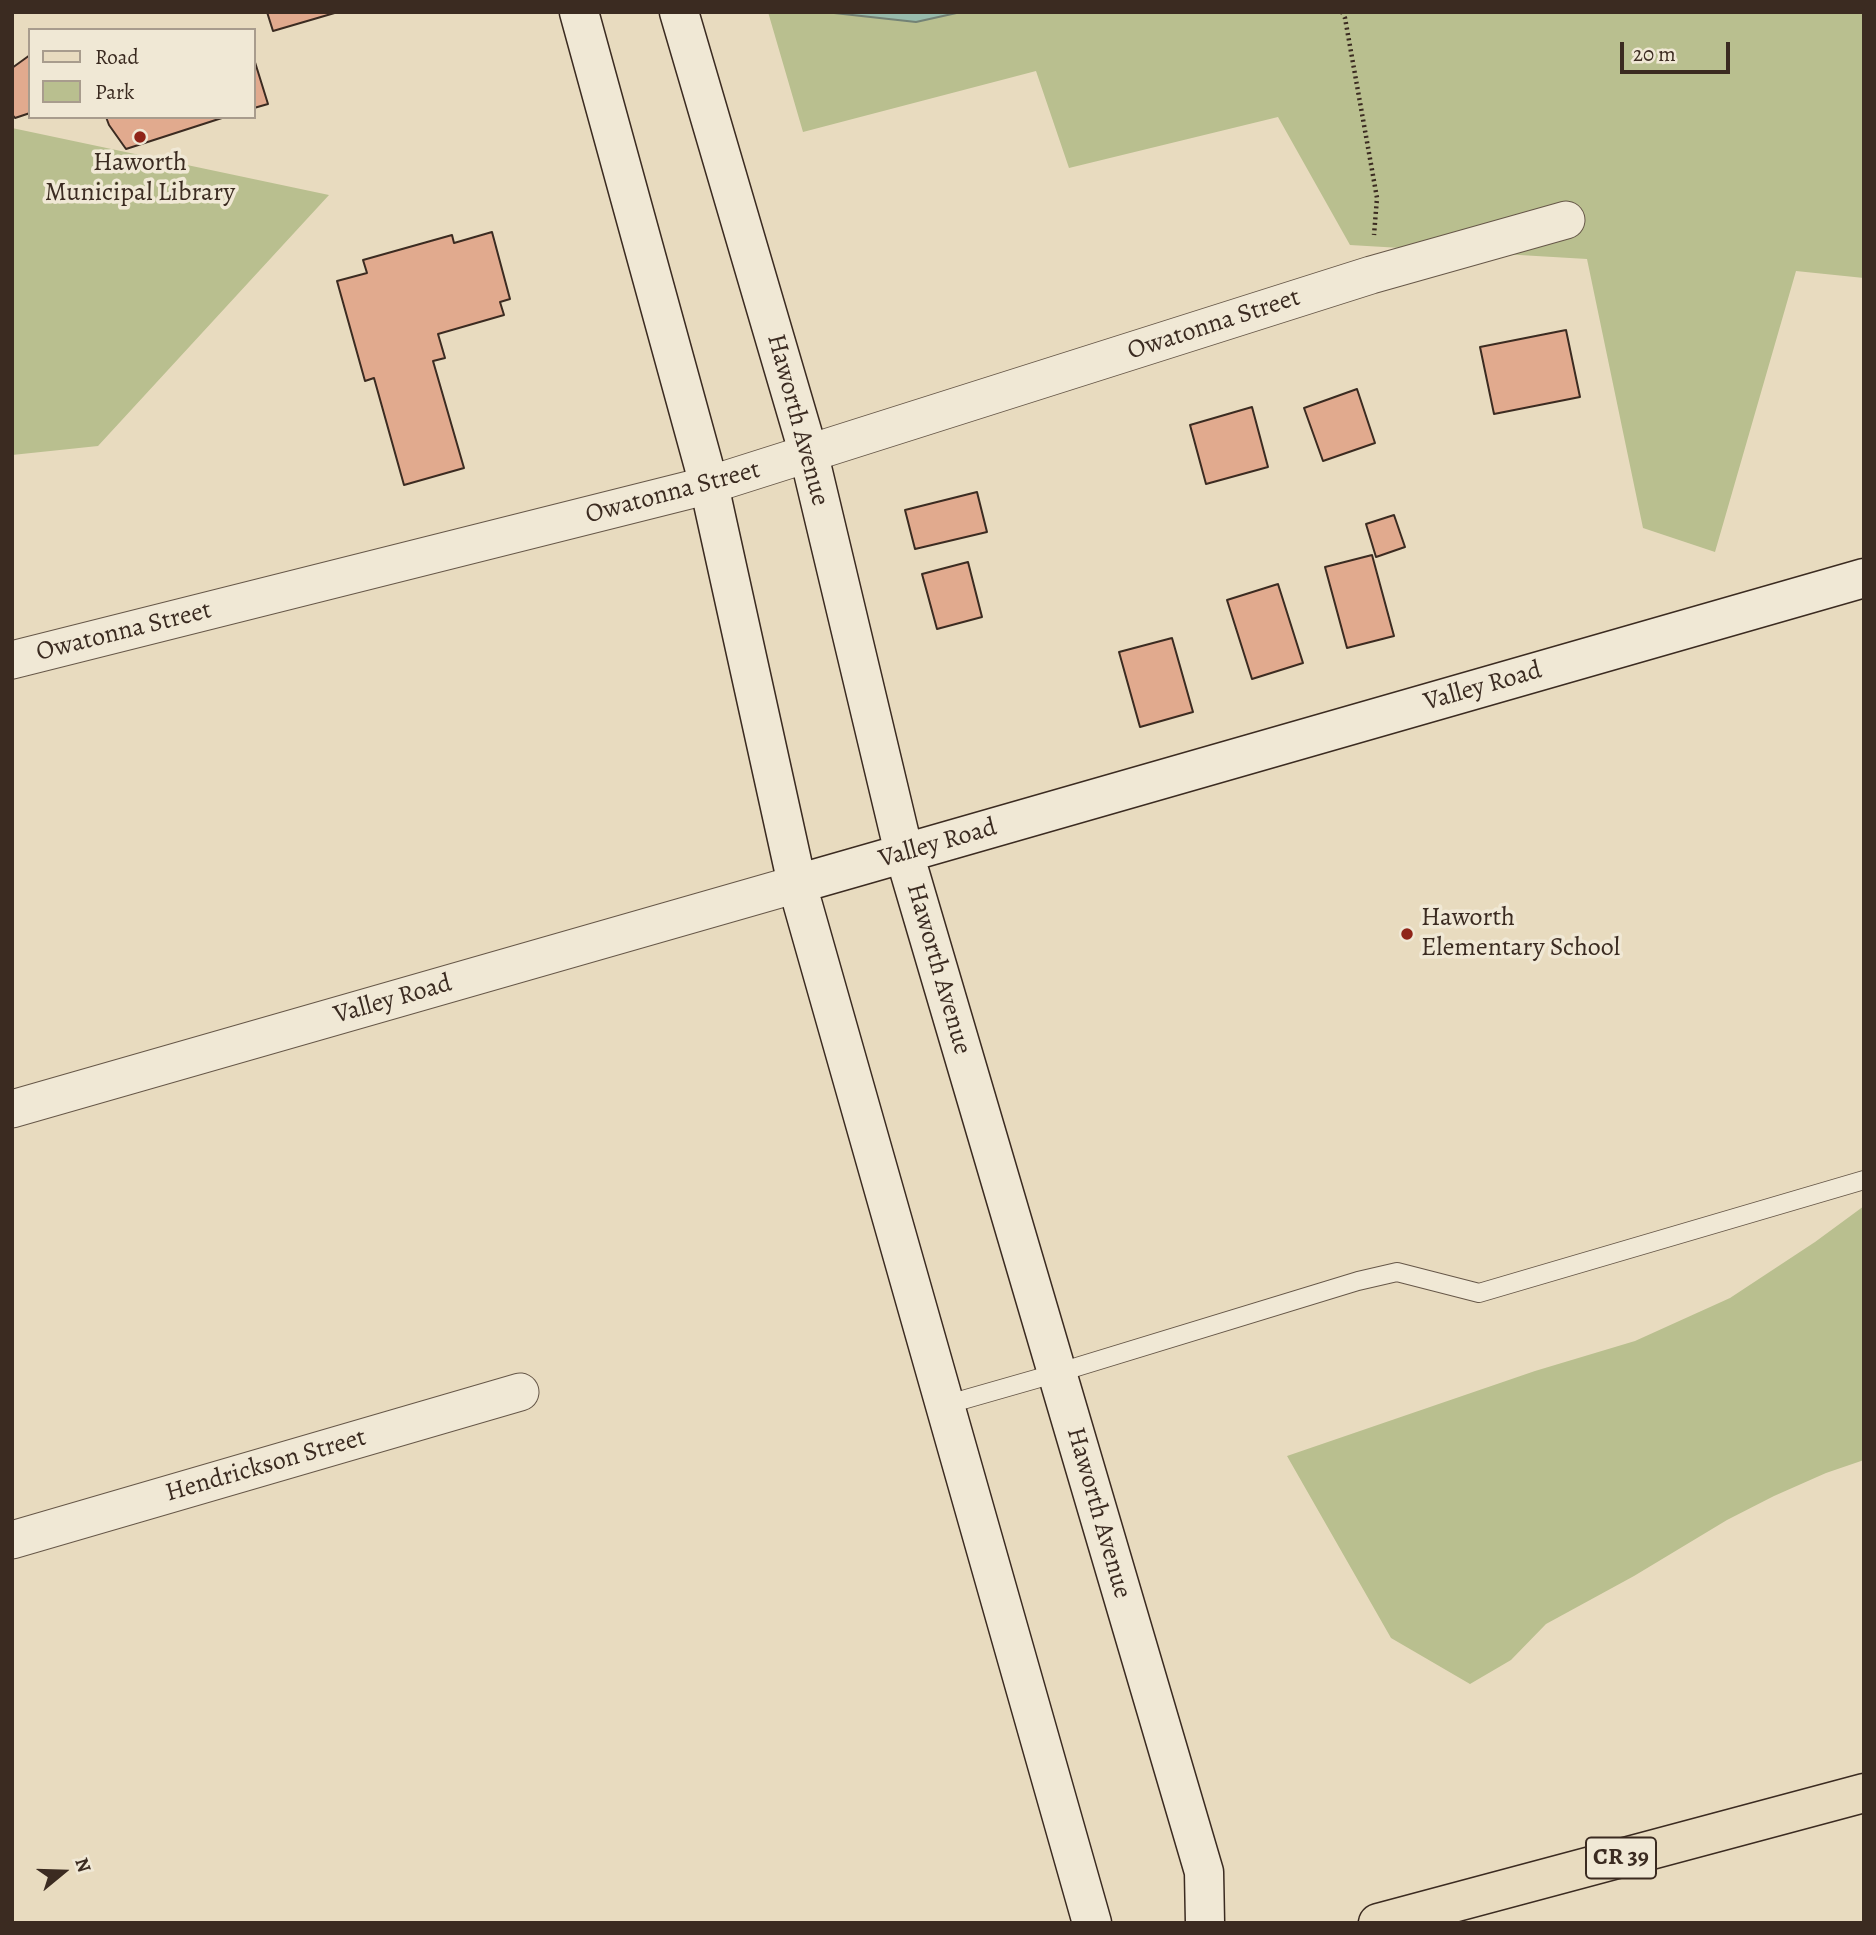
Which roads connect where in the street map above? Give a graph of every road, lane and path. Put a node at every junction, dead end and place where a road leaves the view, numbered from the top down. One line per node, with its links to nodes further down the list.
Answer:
1 (579, 12): 7 (street)
2 (679, 12): 6 (street, Haworth Avenue)
3 (1342, 12): 5 (path)
4 (1566, 220): 5 (street, Owatonna Street)
5 (1371, 275): 6 (street, Owatonna Street)
6 (809, 455): 7 (street, Owatonna Street); 10 (street, Haworth Avenue)
7 (709, 485): 9 (street, Owatonna Street); 11 (street)
8 (1864, 578): 10 (street, Valley Road)
9 (12, 660)
10 (904, 853): 11 (street, Valley Road); 14 (street, Haworth Avenue)
11 (797, 884): 12 (street, Valley Road); 16 (street)
12 (12, 1109)
13 (1864, 1180): 14 (lane)
14 (1057, 1373): 16 (lane); 20 (street, Haworth Avenue)
15 (520, 1392): 17 (street, Hendrickson Street)
16 (945, 1405): 19 (street)
17 (12, 1540)
18 (1864, 1793): 21 (main road, CR 39)
19 (1091, 1923)
20 (1205, 1923)
21 (1378, 1923)

